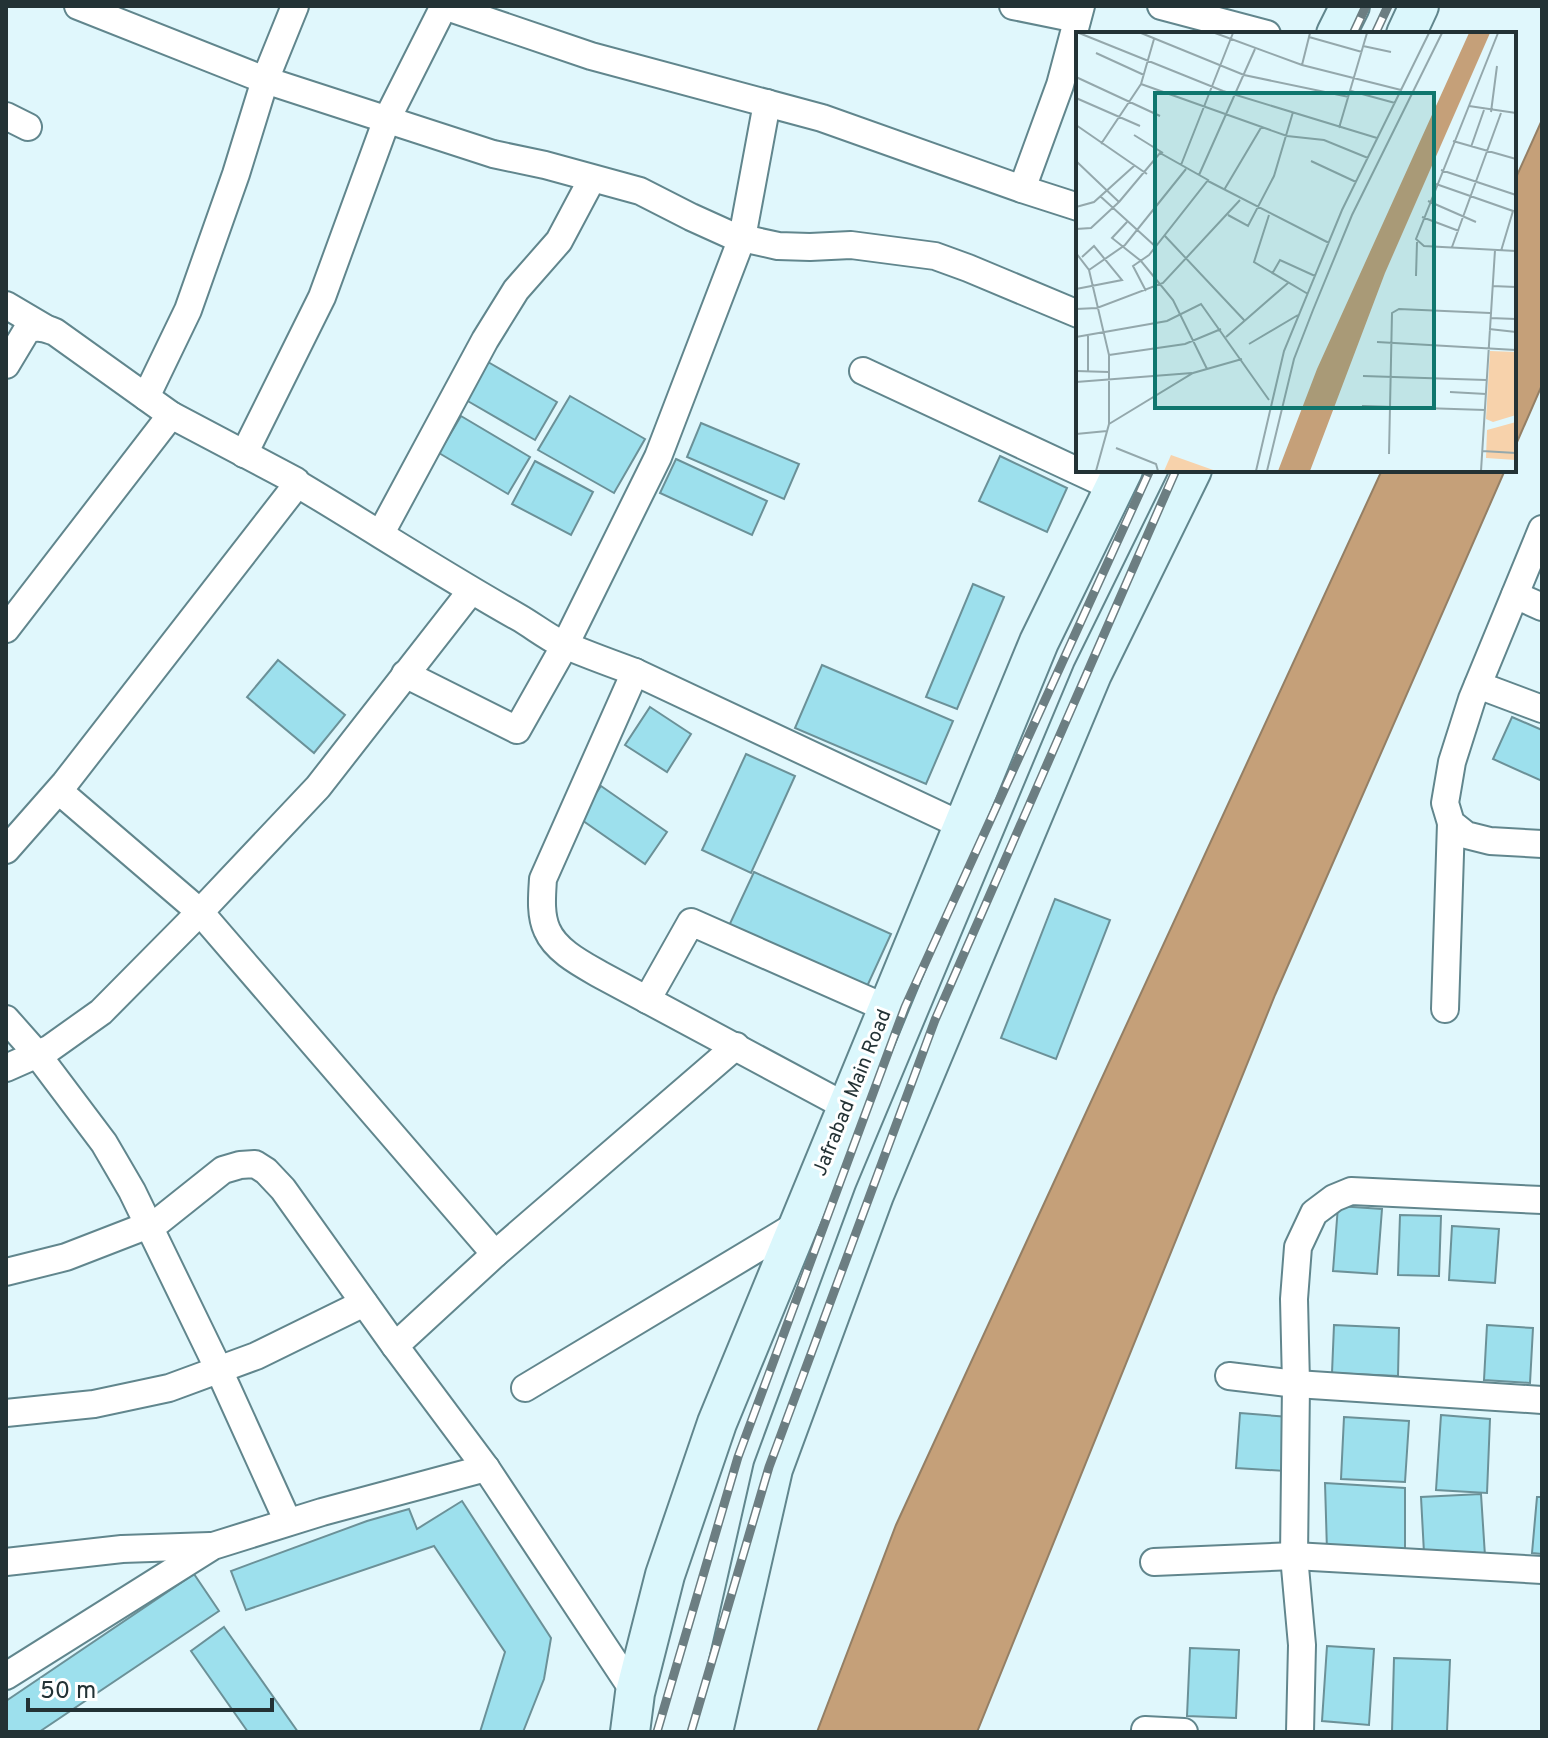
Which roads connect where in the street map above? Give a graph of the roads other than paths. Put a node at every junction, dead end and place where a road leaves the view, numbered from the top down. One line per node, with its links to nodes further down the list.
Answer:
1 (78, 6): 12 (street)
2 (295, 6): 12 (street)
3 (444, 6): 13 (street); 14 (street)
4 (1013, 6): 8 (street)
5 (1161, 6): 9 (street)
6 (1350, 6): 10 (main road)
7 (1419, 6): 11 (main road)
8 (1079, 13): 16 (street)
9 (1259, 32)
10 (1337, 32)
11 (1407, 32)
12 (265, 80): 14 (street); 24 (street)
13 (767, 103): 16 (street); 18 (street)
14 (387, 119): 15 (street); 26 (street)
15 (592, 179): 18 (street); 32 (street)
16 (1022, 189): 17 (street)
17 (1076, 206)
18 (742, 238): 20 (street); 37 (street)
19 (6, 305): 21 (street)
20 (1076, 313)
21 (45, 328): 22 (street); 24 (street)
22 (6, 365)
23 (863, 371): 27 (street)
24 (146, 397): 25 (street)
25 (171, 415): 26 (street); 36 (street)
26 (244, 454): 30 (street)
27 (1076, 461)
28 (1191, 472): 80 (main road)
29 (1119, 479): 44 (main road, Jafrabad Main Road)
30 (296, 483): 32 (street); 42 (street)
31 (1542, 529): 34 (street)
32 (381, 533): 33 (street)
33 (471, 591): 37 (street); 39 (street)
34 (1515, 595): 35 (street); 40 (street)
35 (1542, 607)
36 (6, 629)
37 (565, 645): 38 (street); 39 (street)
38 (635, 672): 44 (street); 48 (street)
39 (405, 674): 47 (street)
40 (1478, 685): 41 (street); 43 (street)
41 (1542, 709)
42 (59, 791): 46 (street); 47 (street)
43 (1451, 823): 45 (street); 50 (street)
44 (963, 826): 49 (main road, Jafrabad Main Road)
45 (1542, 844)
46 (6, 850)
47 (200, 912): 53 (street); 59 (street)
48 (647, 1000): 49 (street); 52 (street)
49 (888, 1009): 55 (main road, Jafrabad Main Road)
50 (1445, 1009)
51 (6, 1019): 53 (street)
52 (736, 1046): 55 (street); 59 (street)
53 (37, 1054): 54 (street); 58 (street)
54 (6, 1068)
55 (847, 1107): 57 (main road, Jafrabad Main Road)
56 (1542, 1200): 65 (street)
57 (798, 1224): 66 (street); 77 (main road, Jafrabad Main Road)
58 (149, 1226): 60 (street); 61 (street); 63 (street)
59 (495, 1254): 62 (street)
60 (6, 1272)
61 (364, 1303): 62 (street); 63 (street)
62 (395, 1346): 69 (street)
63 (219, 1370): 68 (street); 70 (street)
64 (1229, 1376): 65 (street)
65 (1296, 1384): 67 (street); 72 (street)
66 (525, 1388)
67 (1542, 1400)
68 (6, 1413)
69 (486, 1468): 70 (street); 77 (street)
70 (288, 1522): 71 (street)
71 (213, 1546): 73 (street); 76 (street)
72 (1294, 1556): 74 (street); 75 (street); 82 (street)
73 (6, 1562)
74 (1154, 1562)
75 (1542, 1570)
76 (6, 1676)
77 (635, 1693): 79 (main road, Jafrabad Main Road)
78 (1145, 1730): 81 (street)
79 (630, 1732)
80 (713, 1732)
81 (1184, 1732)
82 (1300, 1732)

